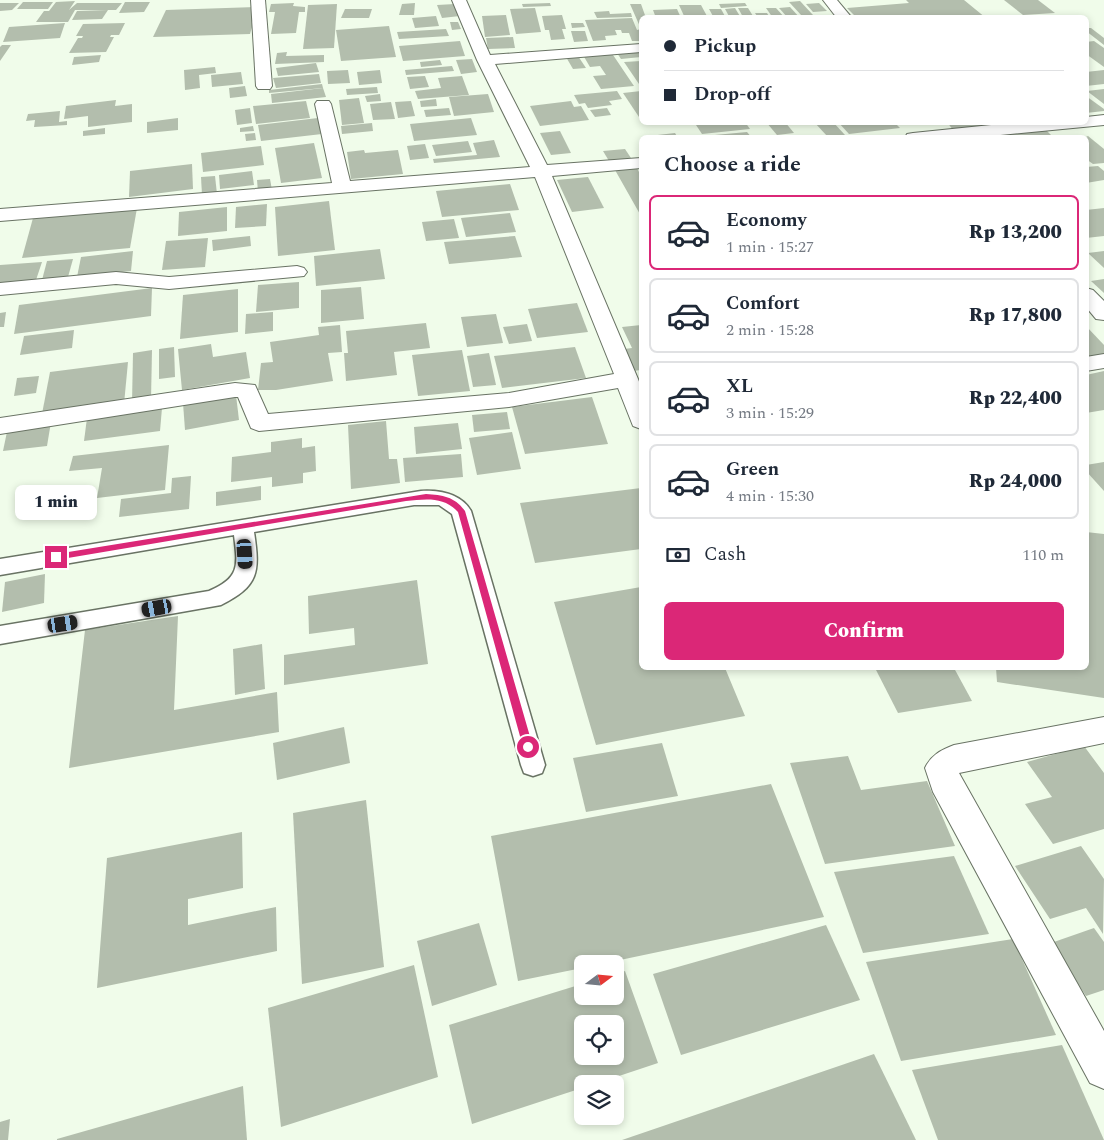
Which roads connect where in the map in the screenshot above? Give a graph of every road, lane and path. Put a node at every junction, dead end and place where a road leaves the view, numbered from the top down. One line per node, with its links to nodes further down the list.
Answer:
1 (258, 0): 7 (street)
2 (459, 0): 6 (street)
3 (830, 0): 4 (street)
4 (842, 15)
5 (639, 48): 6 (street)
6 (485, 60): 15 (street)
7 (264, 86)
8 (323, 104): 16 (street)
9 (1104, 120): 10 (street)
10 (1089, 122)
11 (1036, 125): 12 (street)
12 (942, 132): 13 (street)
13 (928, 135)
14 (639, 163): 15 (street)
15 (542, 172): 16 (street); 24 (street)
16 (342, 188): 17 (street)
17 (0, 216)
18 (297, 272): 19 (street)
19 (0, 289)
20 (1089, 297): 21 (street)
21 (1104, 314)
22 (1104, 361): 23 (street)
23 (1089, 364)
24 (627, 379): 25 (street); 26 (street)
25 (639, 415)
26 (0, 426)
27 (243, 526): 28 (lane); 29 (lane); 31 (lane)
28 (0, 567)
29 (0, 635)
30 (1104, 730): 32 (street)
31 (533, 765)
32 (1104, 1069)

